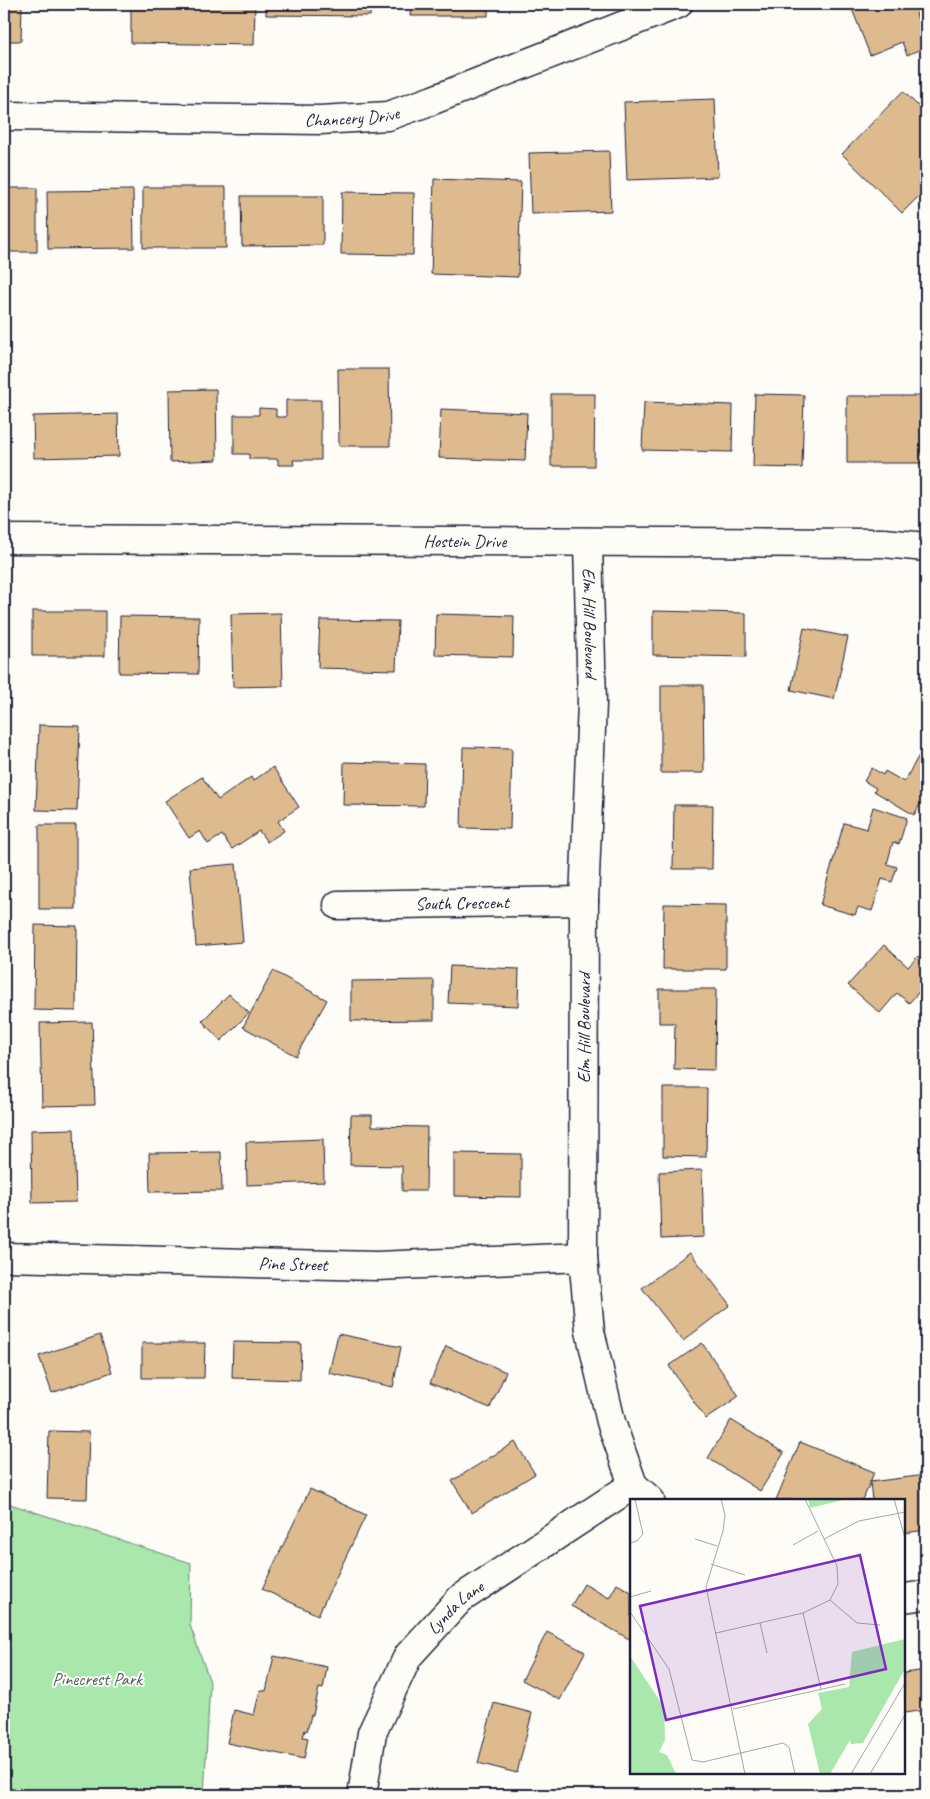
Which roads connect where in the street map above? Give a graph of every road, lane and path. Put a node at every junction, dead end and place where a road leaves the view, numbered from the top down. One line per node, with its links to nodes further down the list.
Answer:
1 (678, 4): 2 (street, Chancery Drive)
2 (4, 116)
3 (4, 539): 4 (street, Hostein Drive)
4 (588, 543): 5 (street, Hostein Drive); 6 (street, Elm Hill Boulevard)
5 (926, 547)
6 (584, 902): 7 (street, South Crescent); 9 (street, Elm Hill Boulevard)
7 (338, 905)
8 (4, 1257): 9 (street, Pine Street)
9 (582, 1257): 10 (street, Elm Hill Boulevard)
10 (642, 1492): 12 (street, Lynda Lane)
11 (630, 1499): 15 (street, Lynda Lane)
12 (630, 1499)
13 (926, 1595): 14 (street)
14 (905, 1598)
15 (362, 1795)

